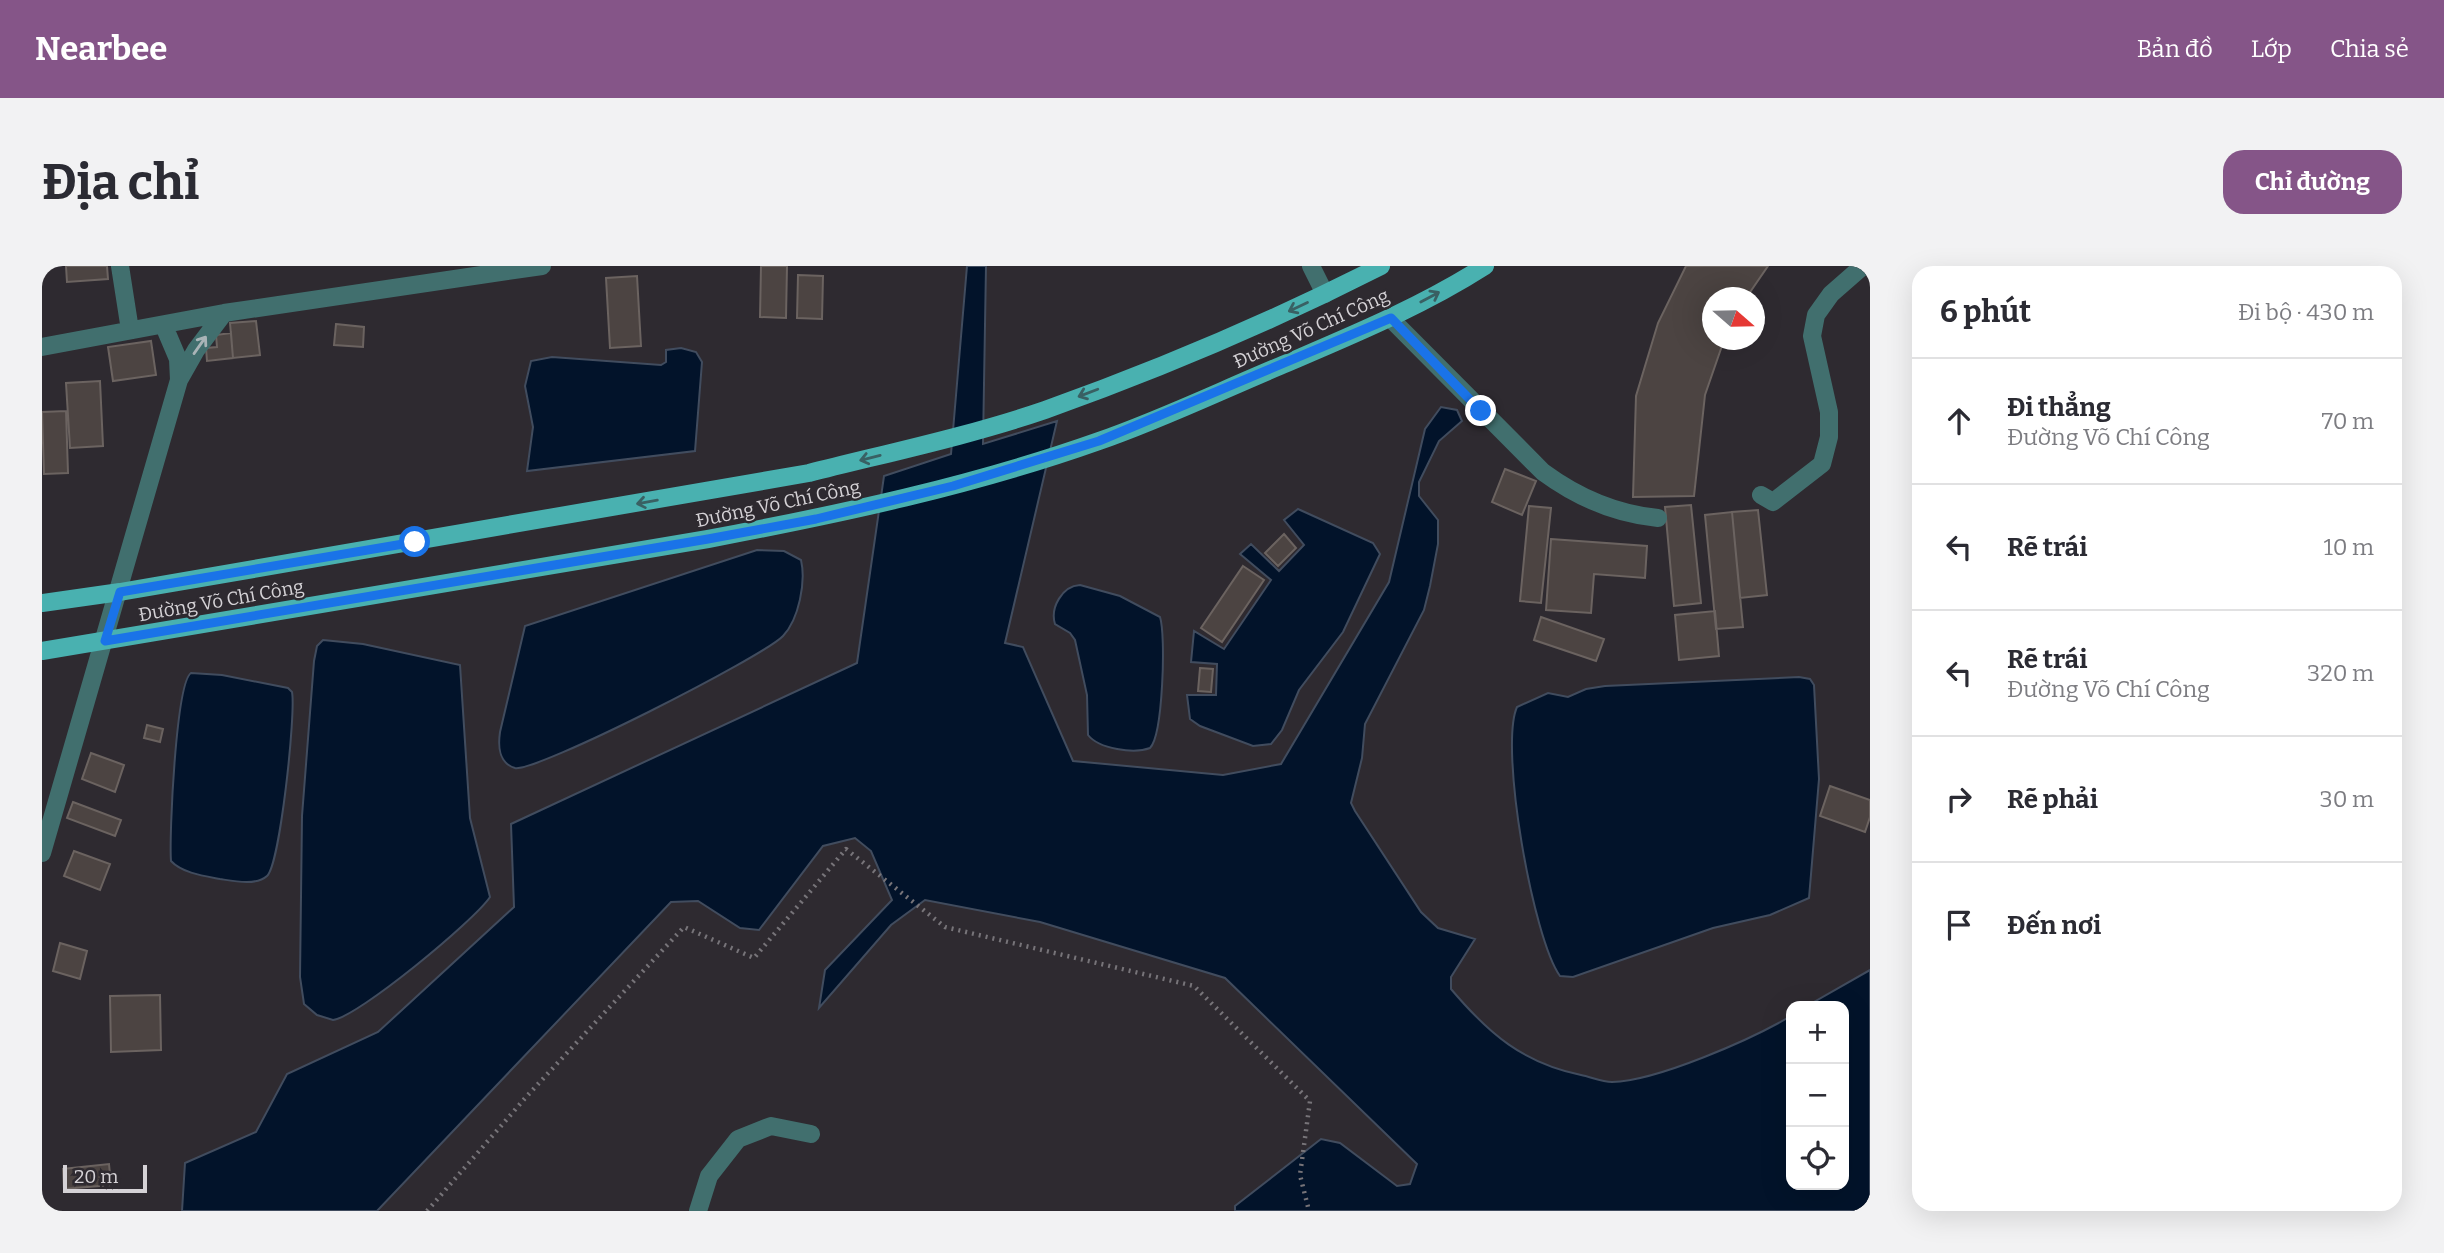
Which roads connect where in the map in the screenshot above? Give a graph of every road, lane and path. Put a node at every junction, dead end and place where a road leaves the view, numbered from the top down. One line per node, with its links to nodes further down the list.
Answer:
1 (120, 266): 11 (street)
2 (542, 266): 8 (street)
3 (1311, 266): 7 (street)
4 (1381, 266): 7 (main road, Đường Võ Chí Công)
5 (1485, 266): 9 (main road, Đường Võ Chí Công, one-way to 5)
6 (1863, 266): 14 (street)
7 (1325, 294): 16 (main road, Đường Võ Chí Công, one-way to 16)
8 (224, 313): 10 (street); 13 (street, one-way to 8)
9 (1391, 318): 15 (street); 18 (main road, Đường Võ Chí Công)
10 (164, 326): 11 (street); 13 (street)
11 (130, 330): 12 (street)
12 (42, 347)
13 (179, 380): 16 (street)
14 (1761, 495)
15 (1658, 518)
16 (120, 592): 17 (main road, Đường Võ Chí Công); 18 (street)
17 (42, 603)
18 (105, 641): 19 (main road, Đường Võ Chí Công); 20 (street)
19 (42, 650)
20 (42, 853)
21 (811, 1134): 23 (street)
22 (427, 1211): 24 (path)
23 (698, 1211)
24 (1309, 1211)

